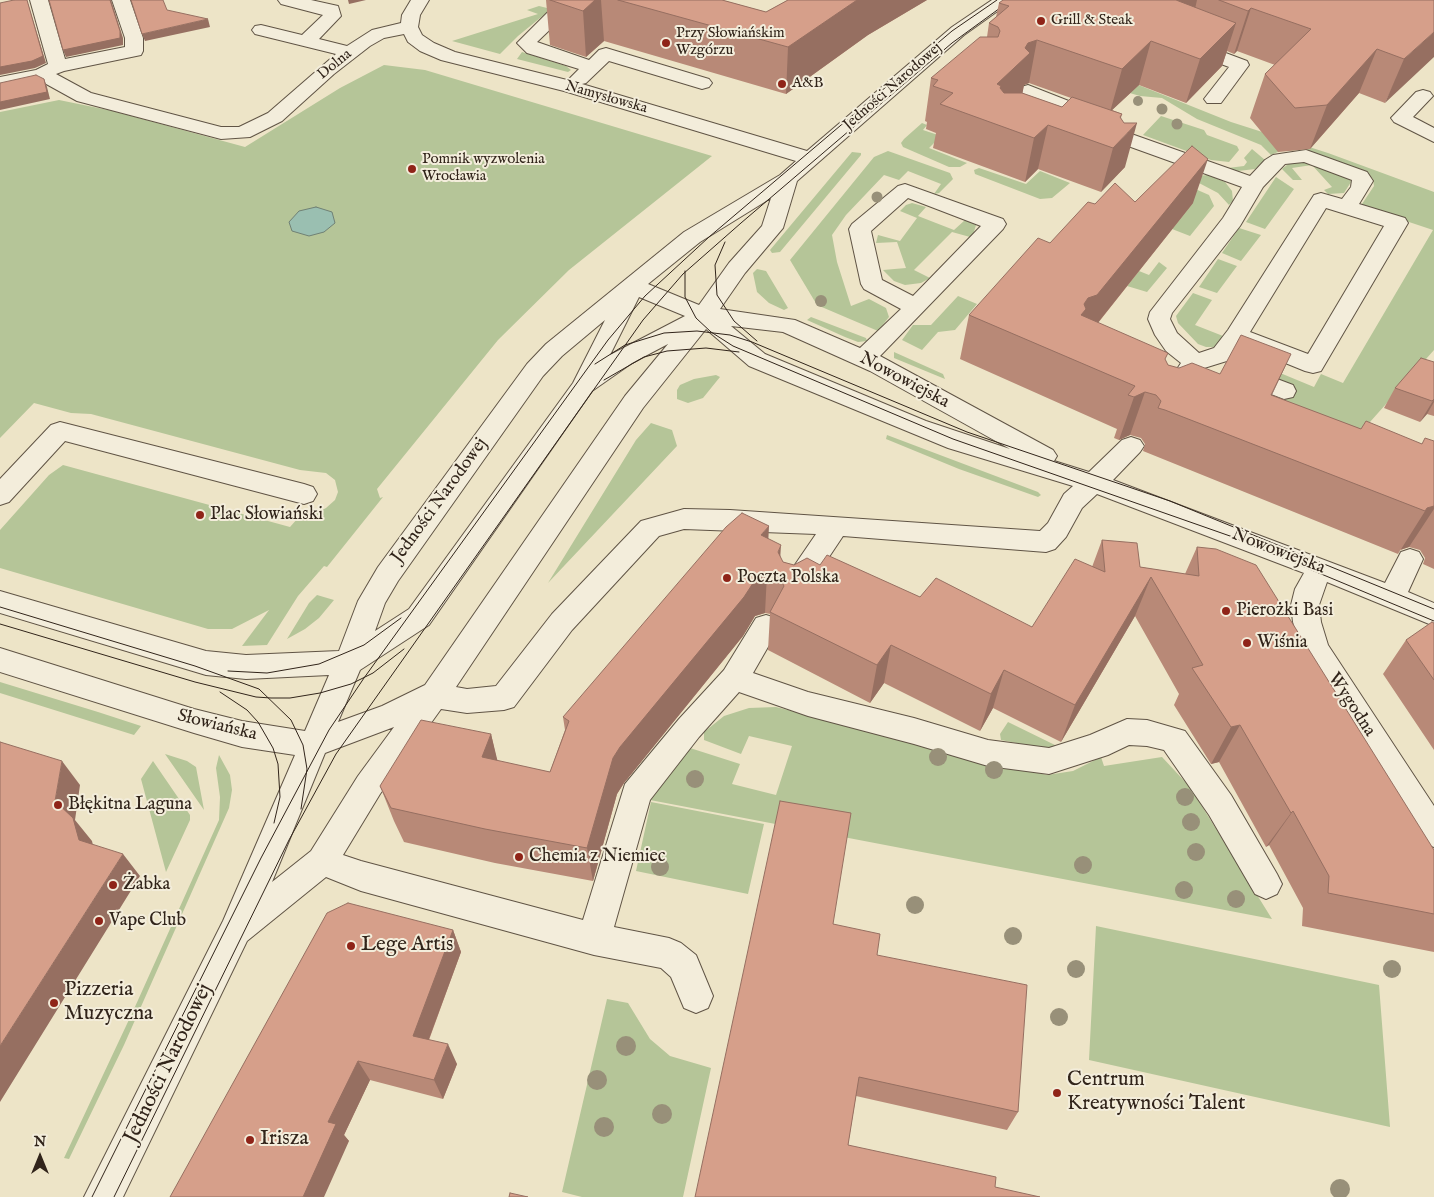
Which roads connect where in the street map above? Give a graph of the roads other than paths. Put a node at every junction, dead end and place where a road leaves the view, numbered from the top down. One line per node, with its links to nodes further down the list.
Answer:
1 (39, 0): 15 (street)
2 (121, 0): 15 (street)
3 (287, 0): 9 (street)
4 (420, 0): 7 (street)
5 (1004, 0): 13 (street, Jedności Narodowej)
6 (595, 3): 12 (street)
7 (409, 27): 11 (street, Dolna); 18 (street, Namysłowska)
8 (261, 30): 9 (street)
9 (306, 41): 11 (street)
10 (1179, 41): 20 (street)
11 (350, 52): 15 (street, Dolna)
12 (605, 54): 17 (street); 18 (street)
13 (928, 57): 14 (street); 23 (street, Jedności Narodowej)
14 (950, 64)
15 (50, 70): 16 (street)
16 (0, 83)
17 (702, 83)
18 (571, 87): 23 (street, Namysłowska)
19 (1423, 96): 22 (street)
20 (1214, 99)
21 (1023, 112): 25 (street)
22 (1434, 136)
23 (810, 159): 24 (street, Jedności Narodowej)
24 (787, 179): 27 (street, Jedności Narodowej); 29 (street, Jedności Narodowej)
25 (1254, 184): 26 (street); 32 (street)
26 (1347, 208): 30 (street); 30 (street)
27 (634, 287): 29 (street, Nowowiejska); 33 (street); 49 (street, Jedności Narodowej)
28 (916, 307): 28 (street); 31 (street)
29 (704, 315): 31 (street, Nowowiejska); 33 (street); 37 (street, Nowowiejska); 51 (street, Jedności Narodowej)
30 (1236, 335): 32 (street)
31 (863, 358): 37 (street, Nowowiejska)
32 (1201, 361): 34 (street); 35 (street)
33 (583, 386): 49 (street)
34 (1169, 387)
35 (1284, 391)
36 (1130, 446): 37 (street)
37 (1092, 482): 40 (street); 42 (street, Nowowiejska)
38 (304, 494): 39 (street)
39 (0, 495)
40 (835, 527): 43 (street); 51 (street)
41 (1410, 559): 44 (street)
42 (1320, 568): 44 (street, Nowowiejska); 53 (street, Wygodna)
43 (791, 591)
44 (1392, 597): 46 (street, Nowowiejska)
45 (0, 602): 49 (street)
46 (1434, 615)
47 (766, 626): 50 (street)
48 (0, 660): 52 (street, Słowiańska)
49 (349, 662): 52 (street, Jedności Narodowej)
50 (734, 678): 55 (street); 57 (street)
51 (432, 695): 52 (street); 54 (street, Jedności Narodowej)
52 (312, 745): 56 (street, Jedności Narodowej)
53 (1434, 833)
54 (322, 861): 56 (street, Jedności Narodowej); 57 (street)
55 (1266, 884)
56 (235, 931): 59 (street, Jedności Narodowej)
57 (594, 939): 58 (street)
58 (696, 996)
59 (103, 1197)

